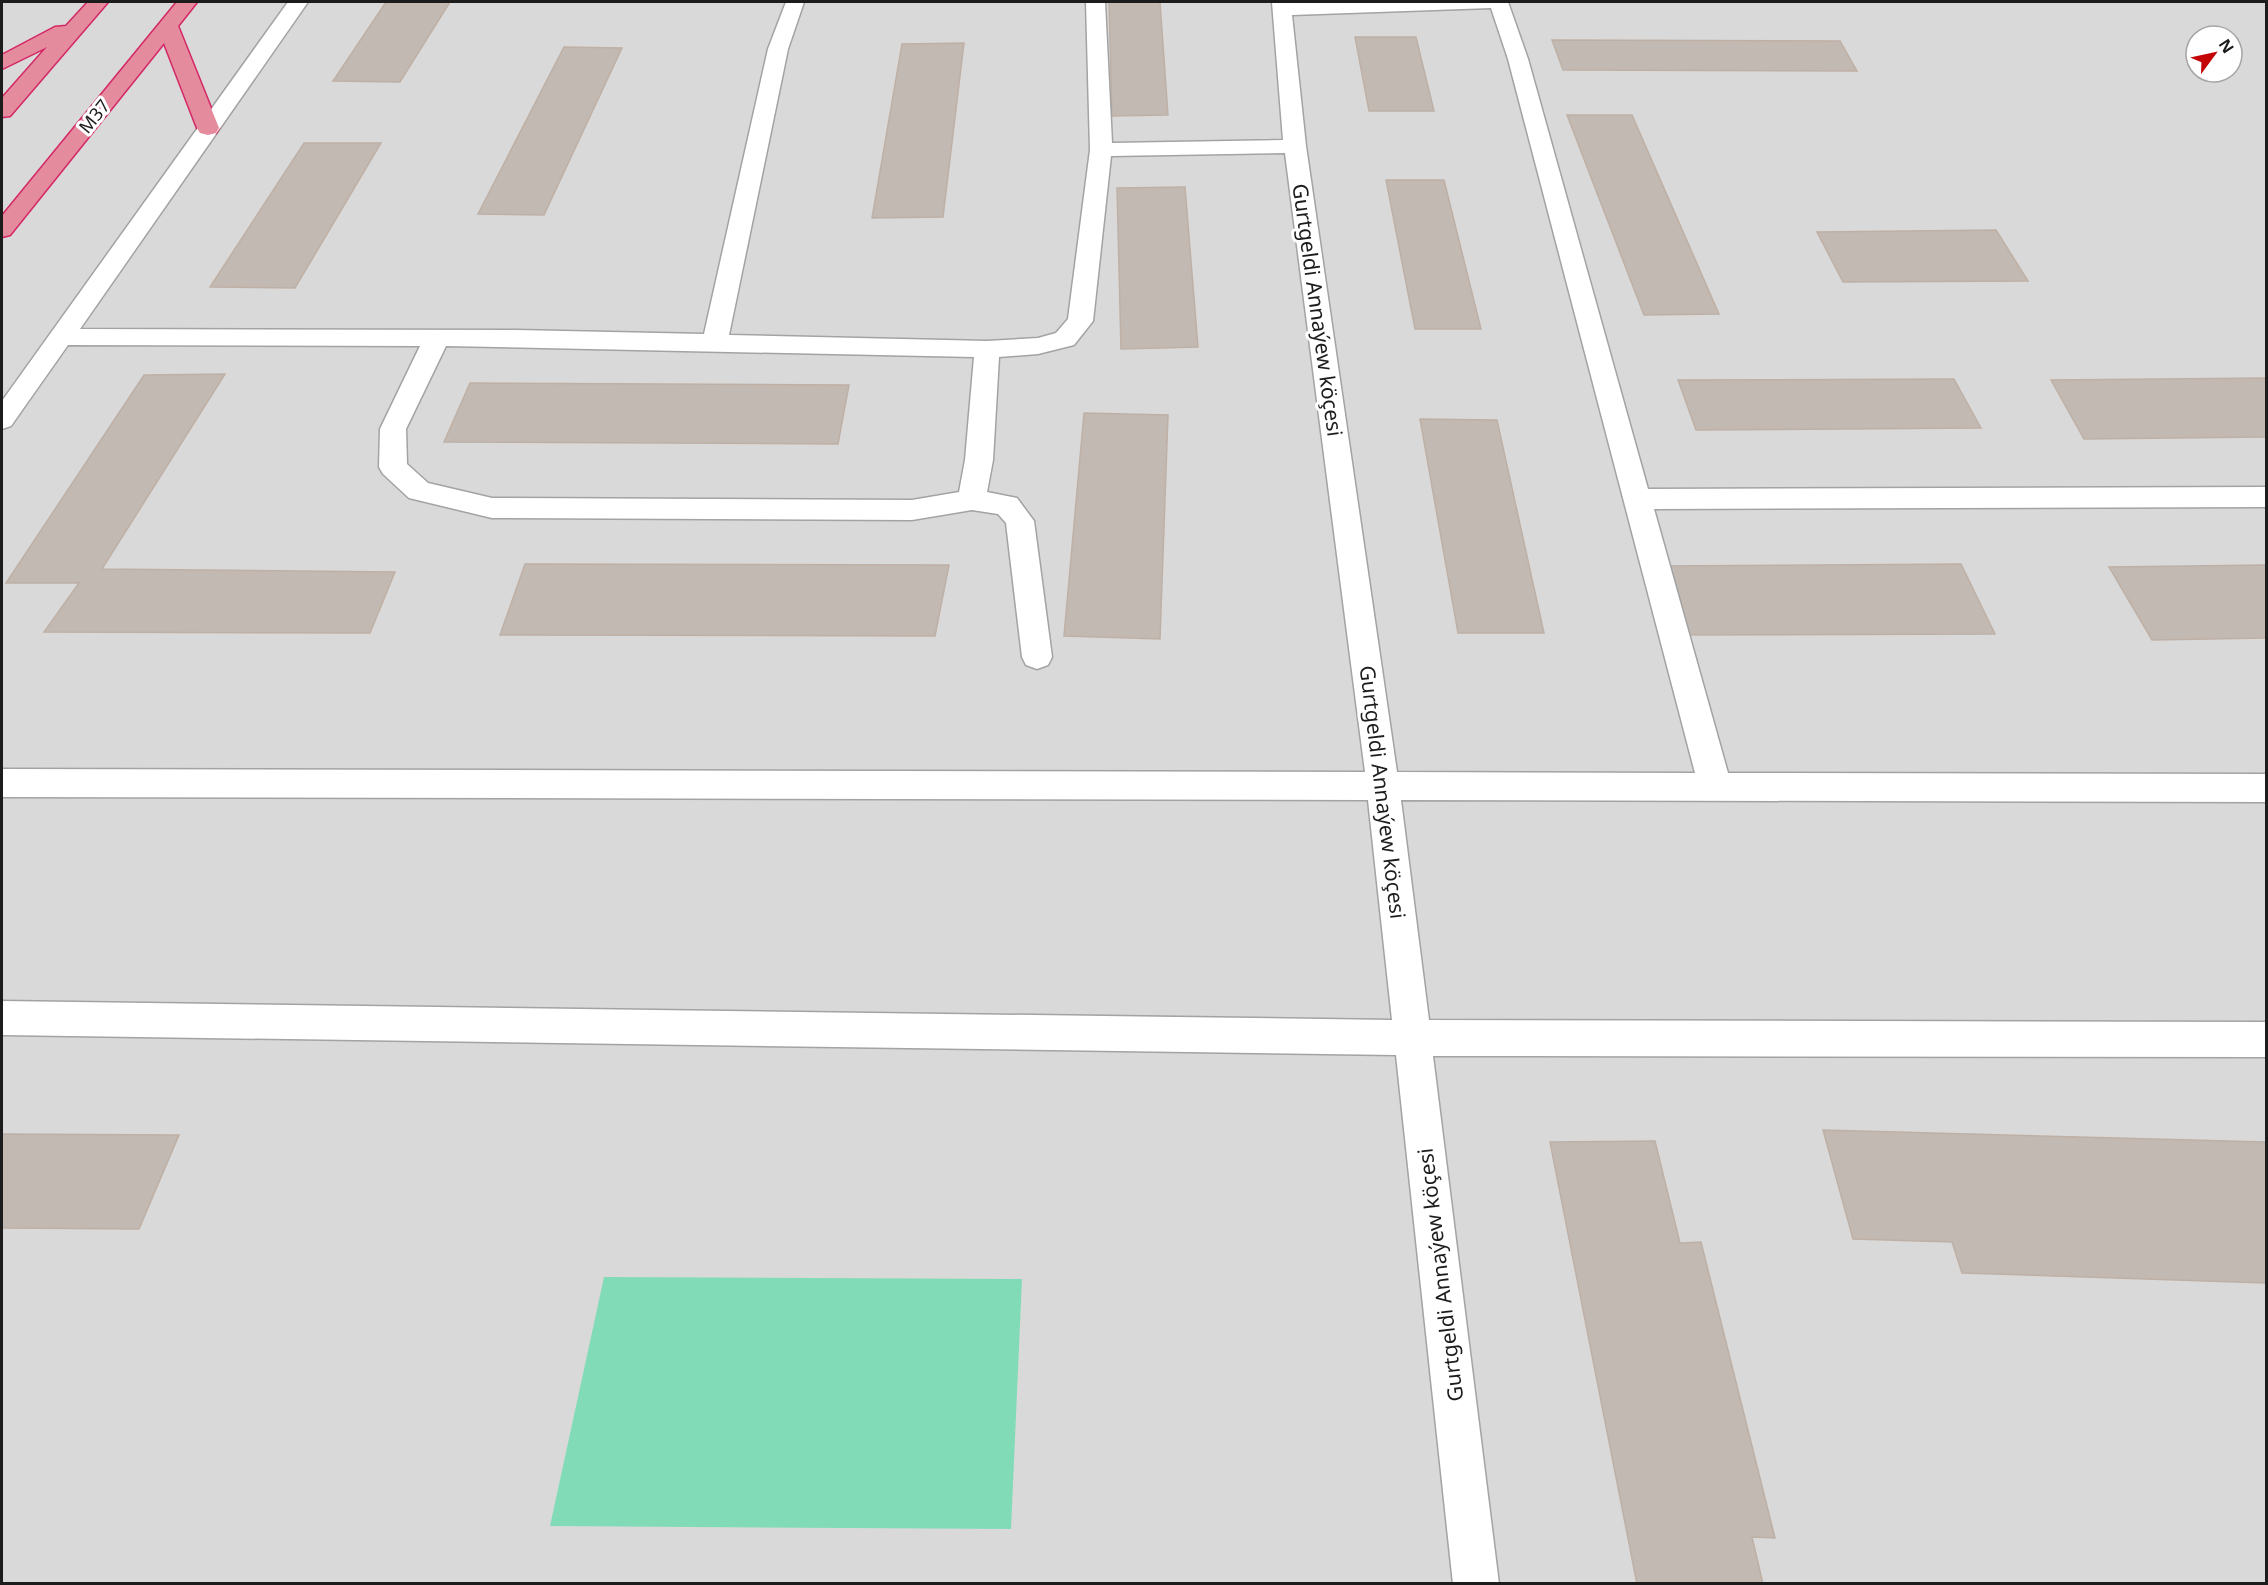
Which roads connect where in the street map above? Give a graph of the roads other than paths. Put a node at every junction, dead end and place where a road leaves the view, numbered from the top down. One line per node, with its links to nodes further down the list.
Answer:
1 (98, 2): 8 (highway)
2 (187, 2): 9 (highway, M37 / M37)
3 (298, 2): 12 (street)
4 (795, 2): 18 (street)
5 (1095, 2): 14 (street)
6 (1499, 2): 7 (street); 22 (street)
7 (1281, 5): 13 (street, Gurtgeldi Annaýew köçesi)
8 (80, 22): 10 (highway); 11 (highway)
9 (168, 26): 12 (highway); 15 (highway, M37 / M37)
10 (2, 63)
11 (2, 111)
12 (208, 128): 16 (street)
13 (1295, 146): 14 (street); 26 (street, Gurtgeldi Annaýew köçesi)
14 (1101, 150): 19 (street)
15 (2, 230)
16 (59, 338): 17 (street); 20 (street)
17 (437, 338): 18 (street); 23 (street)
18 (715, 343): 19 (street)
19 (987, 349): 23 (street)
20 (2, 420)
21 (2266, 496): 22 (street)
22 (1636, 499): 27 (street)
23 (972, 500): 24 (street)
24 (1037, 657)
25 (2, 783): 26 (street)
26 (1383, 787): 27 (street); 30 (street, Gurtgeldi Annaýew köçesi)
27 (1715, 787): 28 (street)
28 (2266, 788)
29 (2, 1018): 30 (street)
30 (1413, 1038): 31 (street); 32 (street, Gurtgeldi Annaýew köçesi)
31 (2266, 1040)
32 (1476, 1584)

